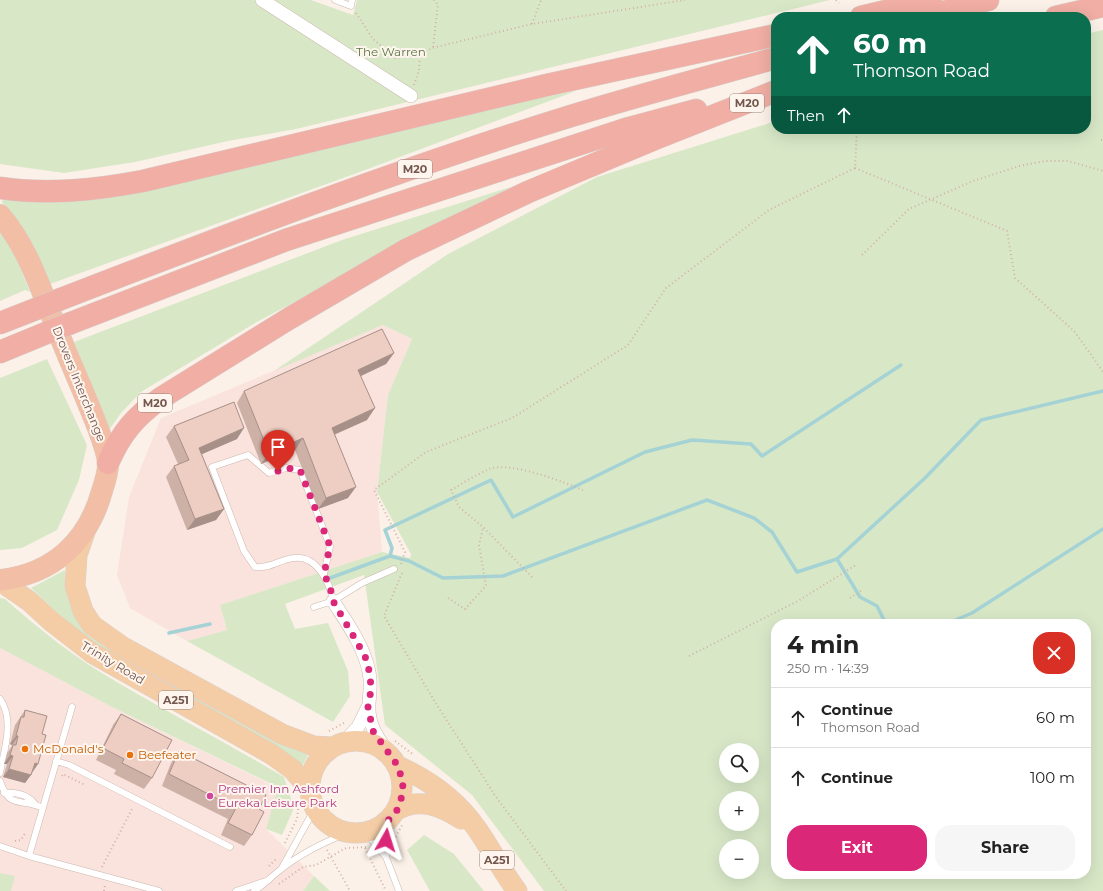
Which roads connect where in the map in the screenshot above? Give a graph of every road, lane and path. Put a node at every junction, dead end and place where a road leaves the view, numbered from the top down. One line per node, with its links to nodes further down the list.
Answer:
1 (262, 0): 22 (street)
2 (335, 0): 9 (lane)
3 (434, 0): 17 (path)
4 (541, 0): 15 (path)
5 (685, 0): 15 (path)
6 (836, 0): 10 (path)
7 (931, 0): 12 (highway)
8 (988, 0): 13 (highway)
9 (352, 3): 18 (path)
10 (838, 3)
11 (1103, 6): 14 (highway)
12 (882, 12)
13 (944, 12)
14 (1077, 12)
15 (532, 24): 17 (path)
16 (771, 36): 26 (highway)
17 (432, 48): 18 (path)
18 (420, 55): 22 (path)
19 (771, 59): 30 (highway, M20, bridge)
20 (771, 91): 31 (highway, M20, bridge)
21 (771, 92): 35 (highway, M20)
22 (411, 96)
23 (857, 134): 24 (path)
24 (855, 168): 27 (path); 84 (path)
25 (1103, 171): 27 (path)
26 (0, 188)
27 (930, 199): 29 (path); 33 (path)
28 (0, 215): 35 (highway, Drovers Interchange)
29 (862, 255)
30 (0, 323)
31 (0, 352)
32 (1103, 363): 33 (path)
33 (1099, 366): 34 (path)
34 (1103, 372)
35 (108, 463): 38 (highway, Drovers Interchange)
36 (584, 490): 37 (path)
37 (483, 527): 42 (path); 46 (path)
38 (85, 532): 43 (highway, Drovers Interchange); 53 (main road, Trinity Road / A251)
39 (856, 565): 49 (path)
40 (394, 569): 47 (lane)
41 (324, 574): 41 (lane); 47 (lane)
42 (532, 577)
43 (0, 581): 58 (main road, Trinity Road / A251)
44 (862, 590): 45 (path)
45 (851, 597)
46 (448, 598)
47 (333, 601): 48 (lane); 52 (street)
48 (314, 607)
49 (689, 656)
50 (0, 699): 56 (lane)
51 (72, 706): 55 (lane)
52 (368, 707): 53 (street); 54 (street)
53 (338, 744): 54 (main road, Trinity Road / A251); 58 (main road)
54 (393, 758): 61 (main road); 63 (main road, Trinity Road / A251)
55 (56, 761): 59 (lane); 60 (lane)
56 (0, 773)
57 (0, 781): 60 (lane)
58 (312, 799): 64 (main road, Trinity Road / A251); 72 (lane)
59 (136, 800): 66 (lane); 73 (path)
60 (43, 808): 68 (lane)
61 (392, 816): 63 (main road, Trinity Road / A251); 64 (main road, Trinity Road / A251); 70 (lane)
62 (296, 822): 67 (path)
63 (477, 828): 83 (main road, Trinity Road / A251)
64 (360, 838): 70 (lane); 72 (lane); 81 (path)
65 (0, 846): 68 (lane)
66 (230, 847)
67 (283, 848)
68 (29, 856): 73 (lane)
69 (278, 856): 71 (path)
70 (386, 857): 82 (lane)
71 (267, 868)
72 (281, 869): 74 (lane)
73 (98, 874): 76 (lane)
74 (269, 880): 78 (lane); 79 (lane)
75 (273, 887): 80 (path)
76 (133, 888): 77 (lane)
77 (159, 891)
78 (236, 891)
79 (254, 891)
80 (350, 891)
81 (386, 891)
82 (399, 891)
83 (517, 891)
84 (566, 891)

